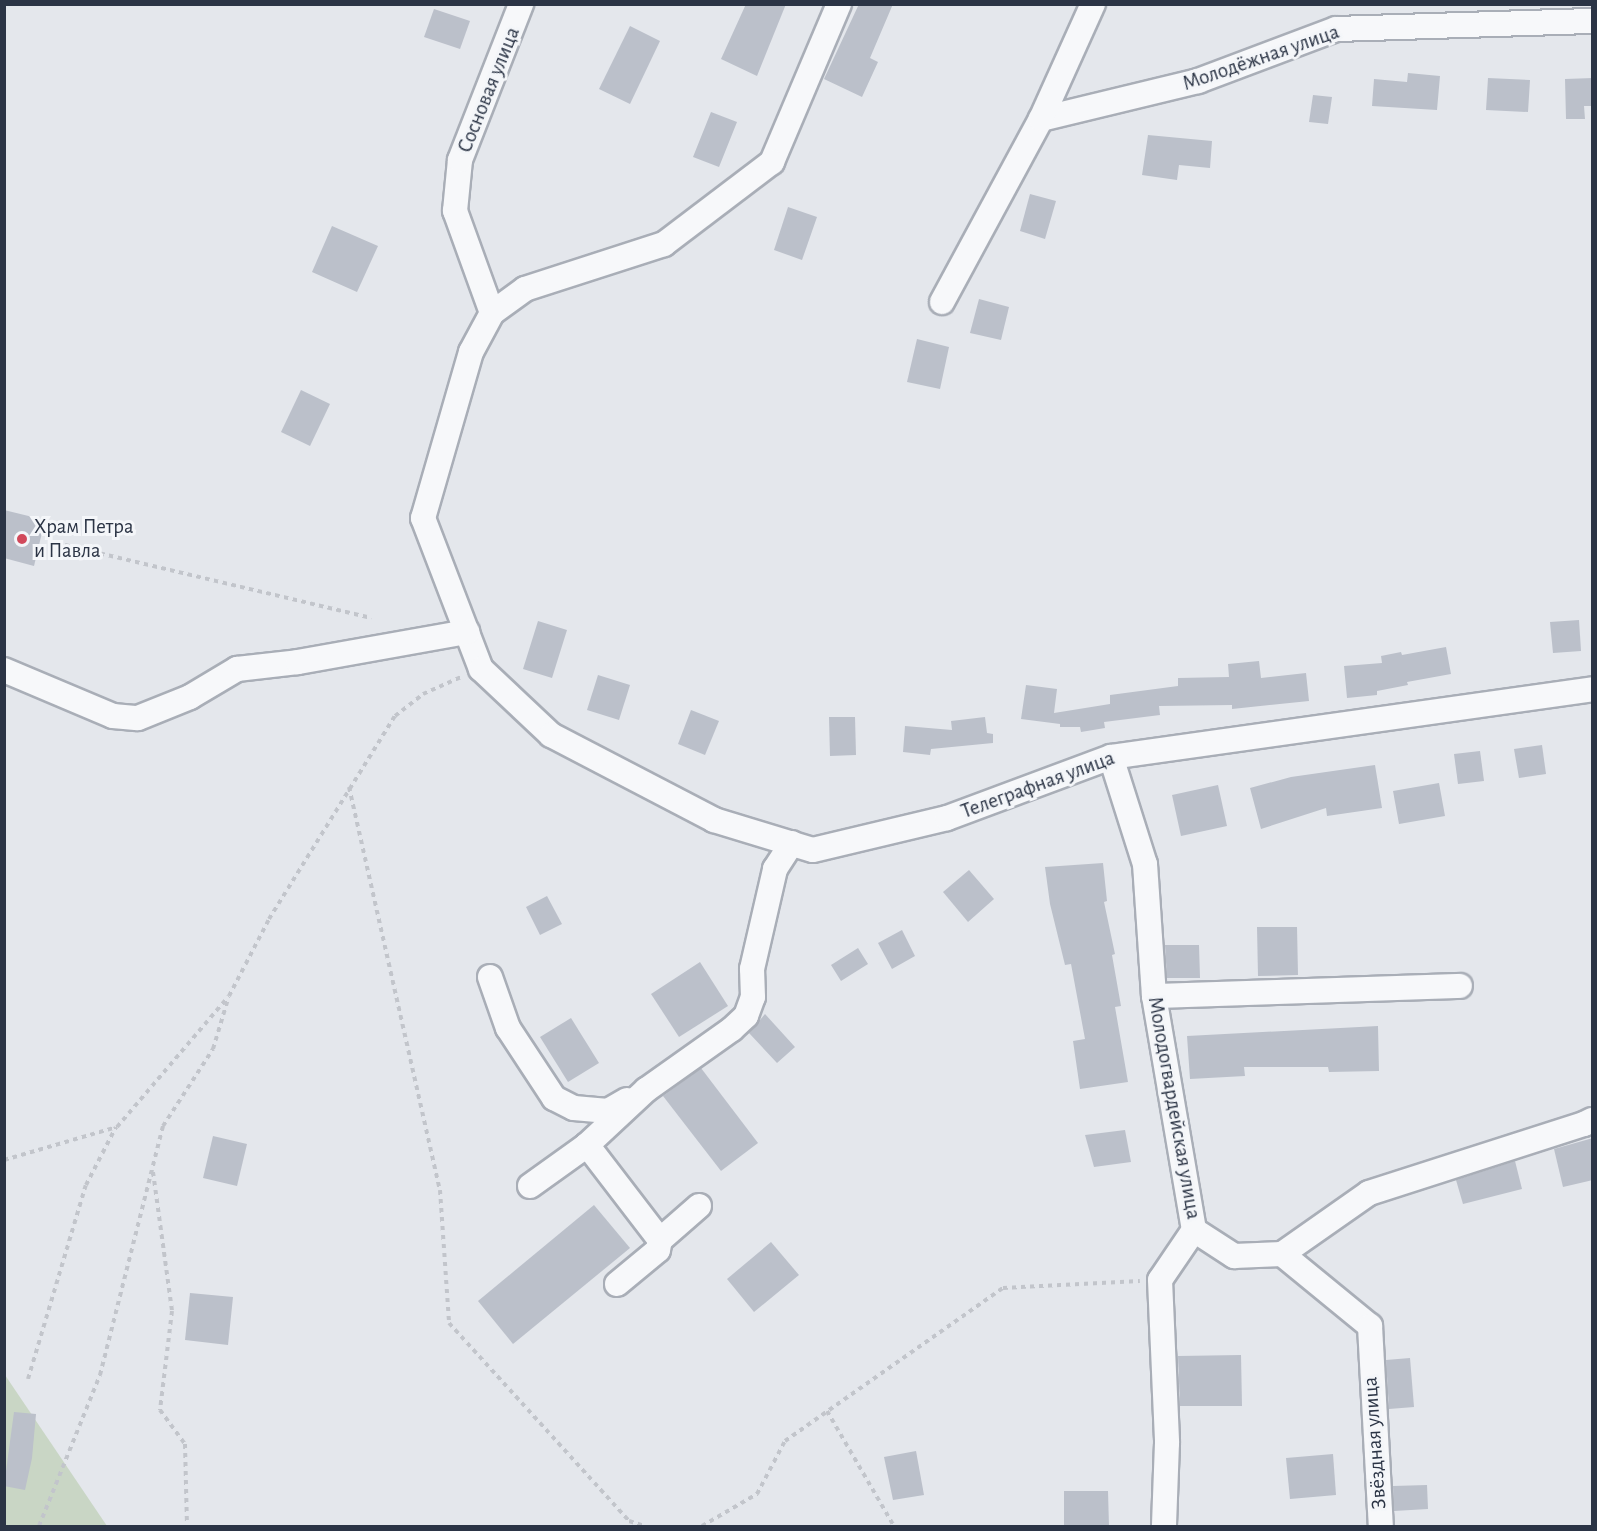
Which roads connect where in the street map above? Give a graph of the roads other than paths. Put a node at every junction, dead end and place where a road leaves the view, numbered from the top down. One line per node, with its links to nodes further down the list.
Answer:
1 (521, 4): 7 (street, Сосновая улица)
2 (839, 4): 7 (street)
3 (1093, 4): 5 (street)
4 (1593, 21): 5 (street, Молодёжная улица)
5 (1041, 119): 6 (street)
6 (942, 302)
7 (492, 313): 8 (street)
8 (466, 632): 9 (street); 12 (street, Телеграфная улица)
9 (4, 670)
10 (1593, 689): 11 (street, Телеграфная улица)
11 (1111, 757): 12 (street, Телеграфная улица); 15 (street, Молодогвардейская улица)
12 (792, 843): 16 (street)
13 (490, 977): 16 (street)
14 (1460, 986): 15 (street)
15 (1154, 996): 21 (street, Молодогвардейская улица)
16 (646, 1090): 18 (street)
17 (1593, 1119): 23 (street)
18 (587, 1145): 19 (street); 22 (street)
19 (530, 1186)
20 (699, 1206): 22 (street)
21 (1194, 1230): 23 (street); 25 (street, Молодогвардейская улица)
22 (660, 1240): 24 (street)
23 (1282, 1254): 26 (street, Звёздная улица)
24 (617, 1284)
25 (1164, 1527)
26 (1381, 1527)

